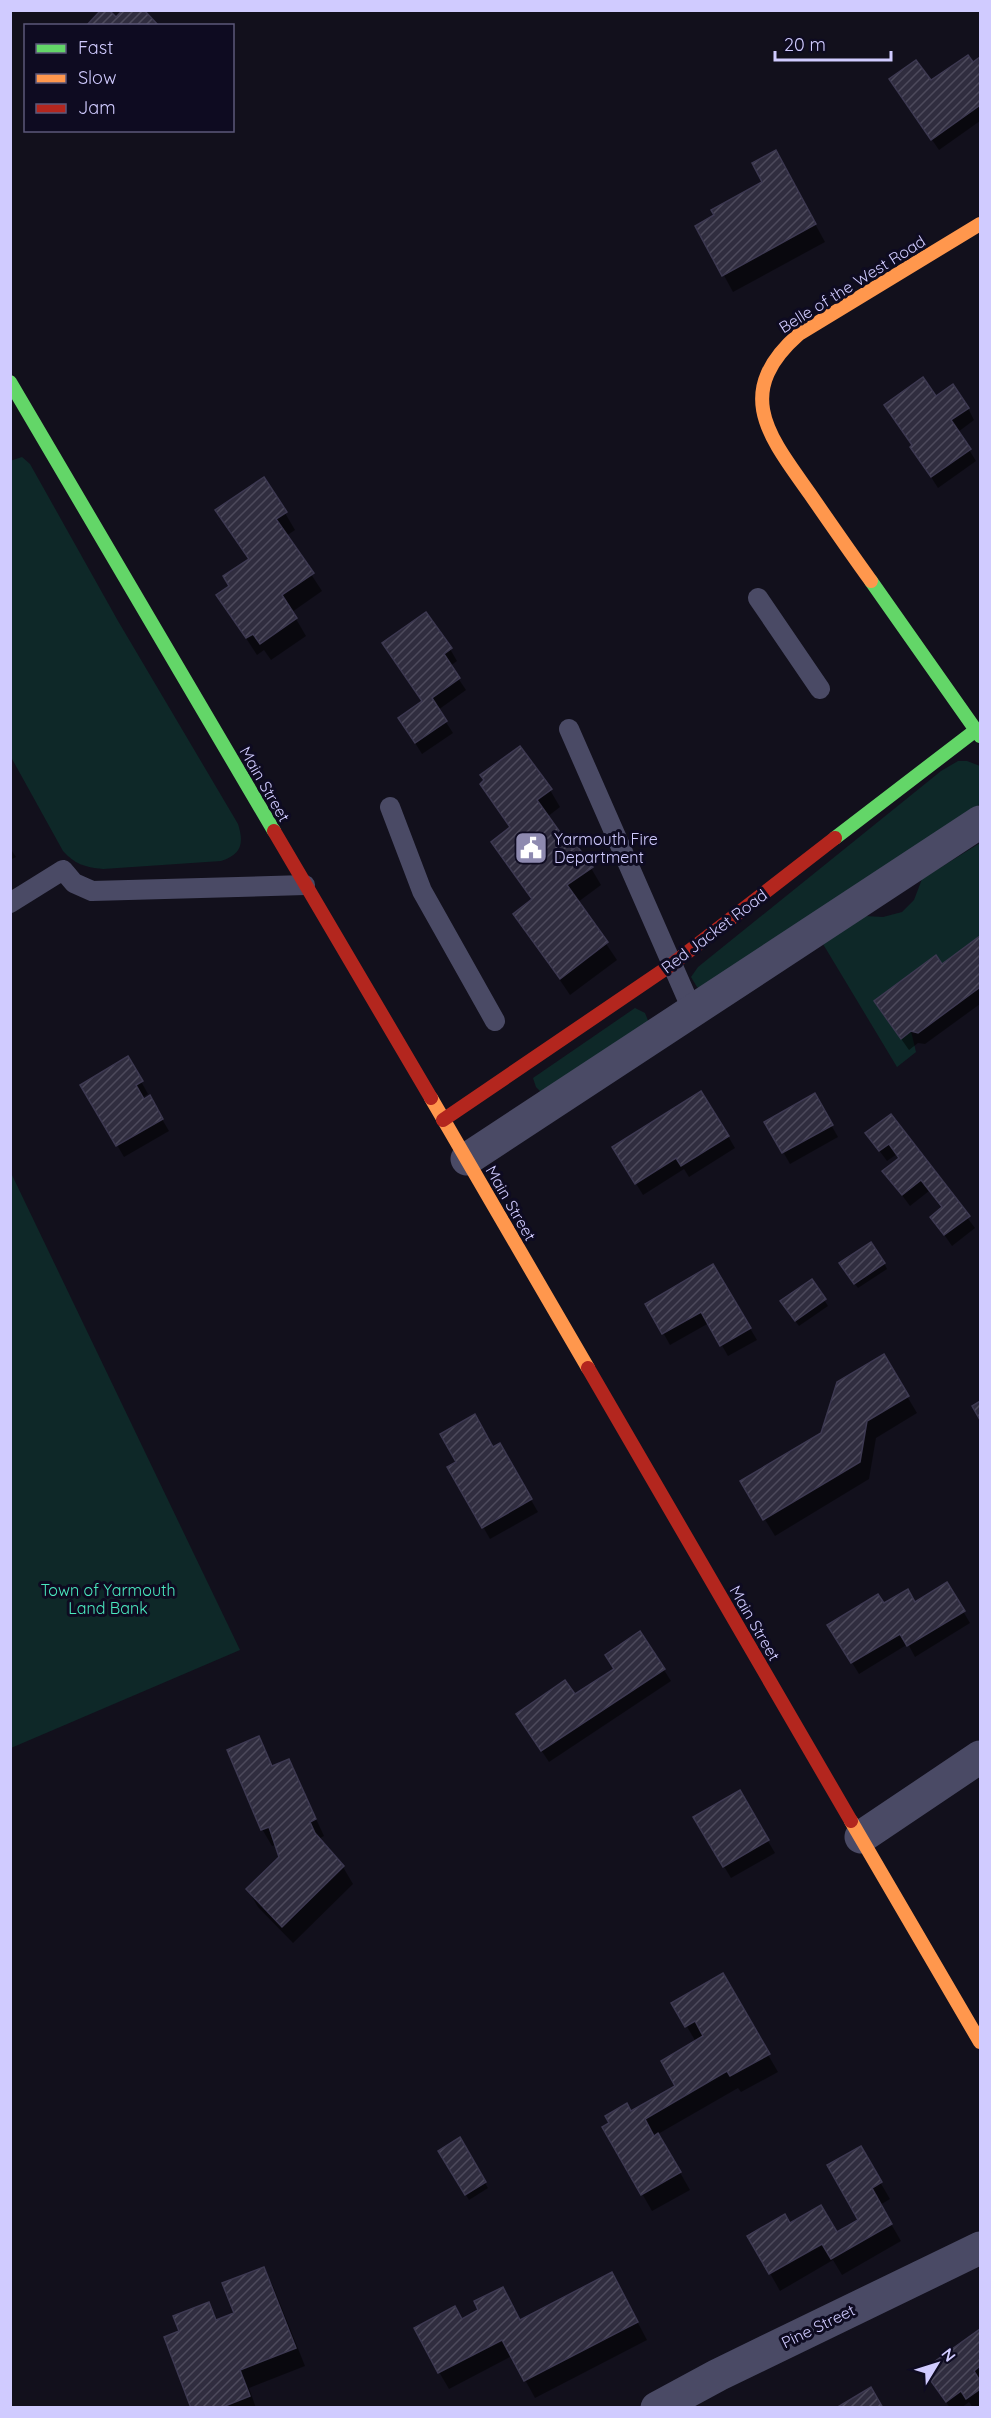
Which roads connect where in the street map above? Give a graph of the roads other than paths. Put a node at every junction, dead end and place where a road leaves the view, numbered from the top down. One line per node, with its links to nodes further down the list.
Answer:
1 (981, 224): 3 (main road, Belle of the West Road)
2 (10, 382): 10 (main road, Main Street)
3 (784, 457): 7 (main road, Red Jacket Road)
4 (758, 598): 5 (lane)
5 (820, 689)
6 (569, 729): 12 (lane)
7 (978, 733): 12 (main road, Red Jacket Road)
8 (390, 807): 14 (lane)
9 (981, 822): 13 (street)
10 (305, 885): 11 (lane); 15 (main road, Main Street)
11 (10, 903)
12 (671, 965): 13 (lane); 15 (main road, Red Jacket Road)
13 (693, 1012): 16 (street)
14 (495, 1021)
15 (443, 1120): 16 (main road, Main Street)
16 (467, 1159): 18 (main road, Main Street)
17 (981, 1757): 18 (street)
18 (861, 1837): 19 (main road, Main Street)
19 (981, 2042)
20 (981, 2248): 21 (street, Pine Street)
21 (657, 2408)

